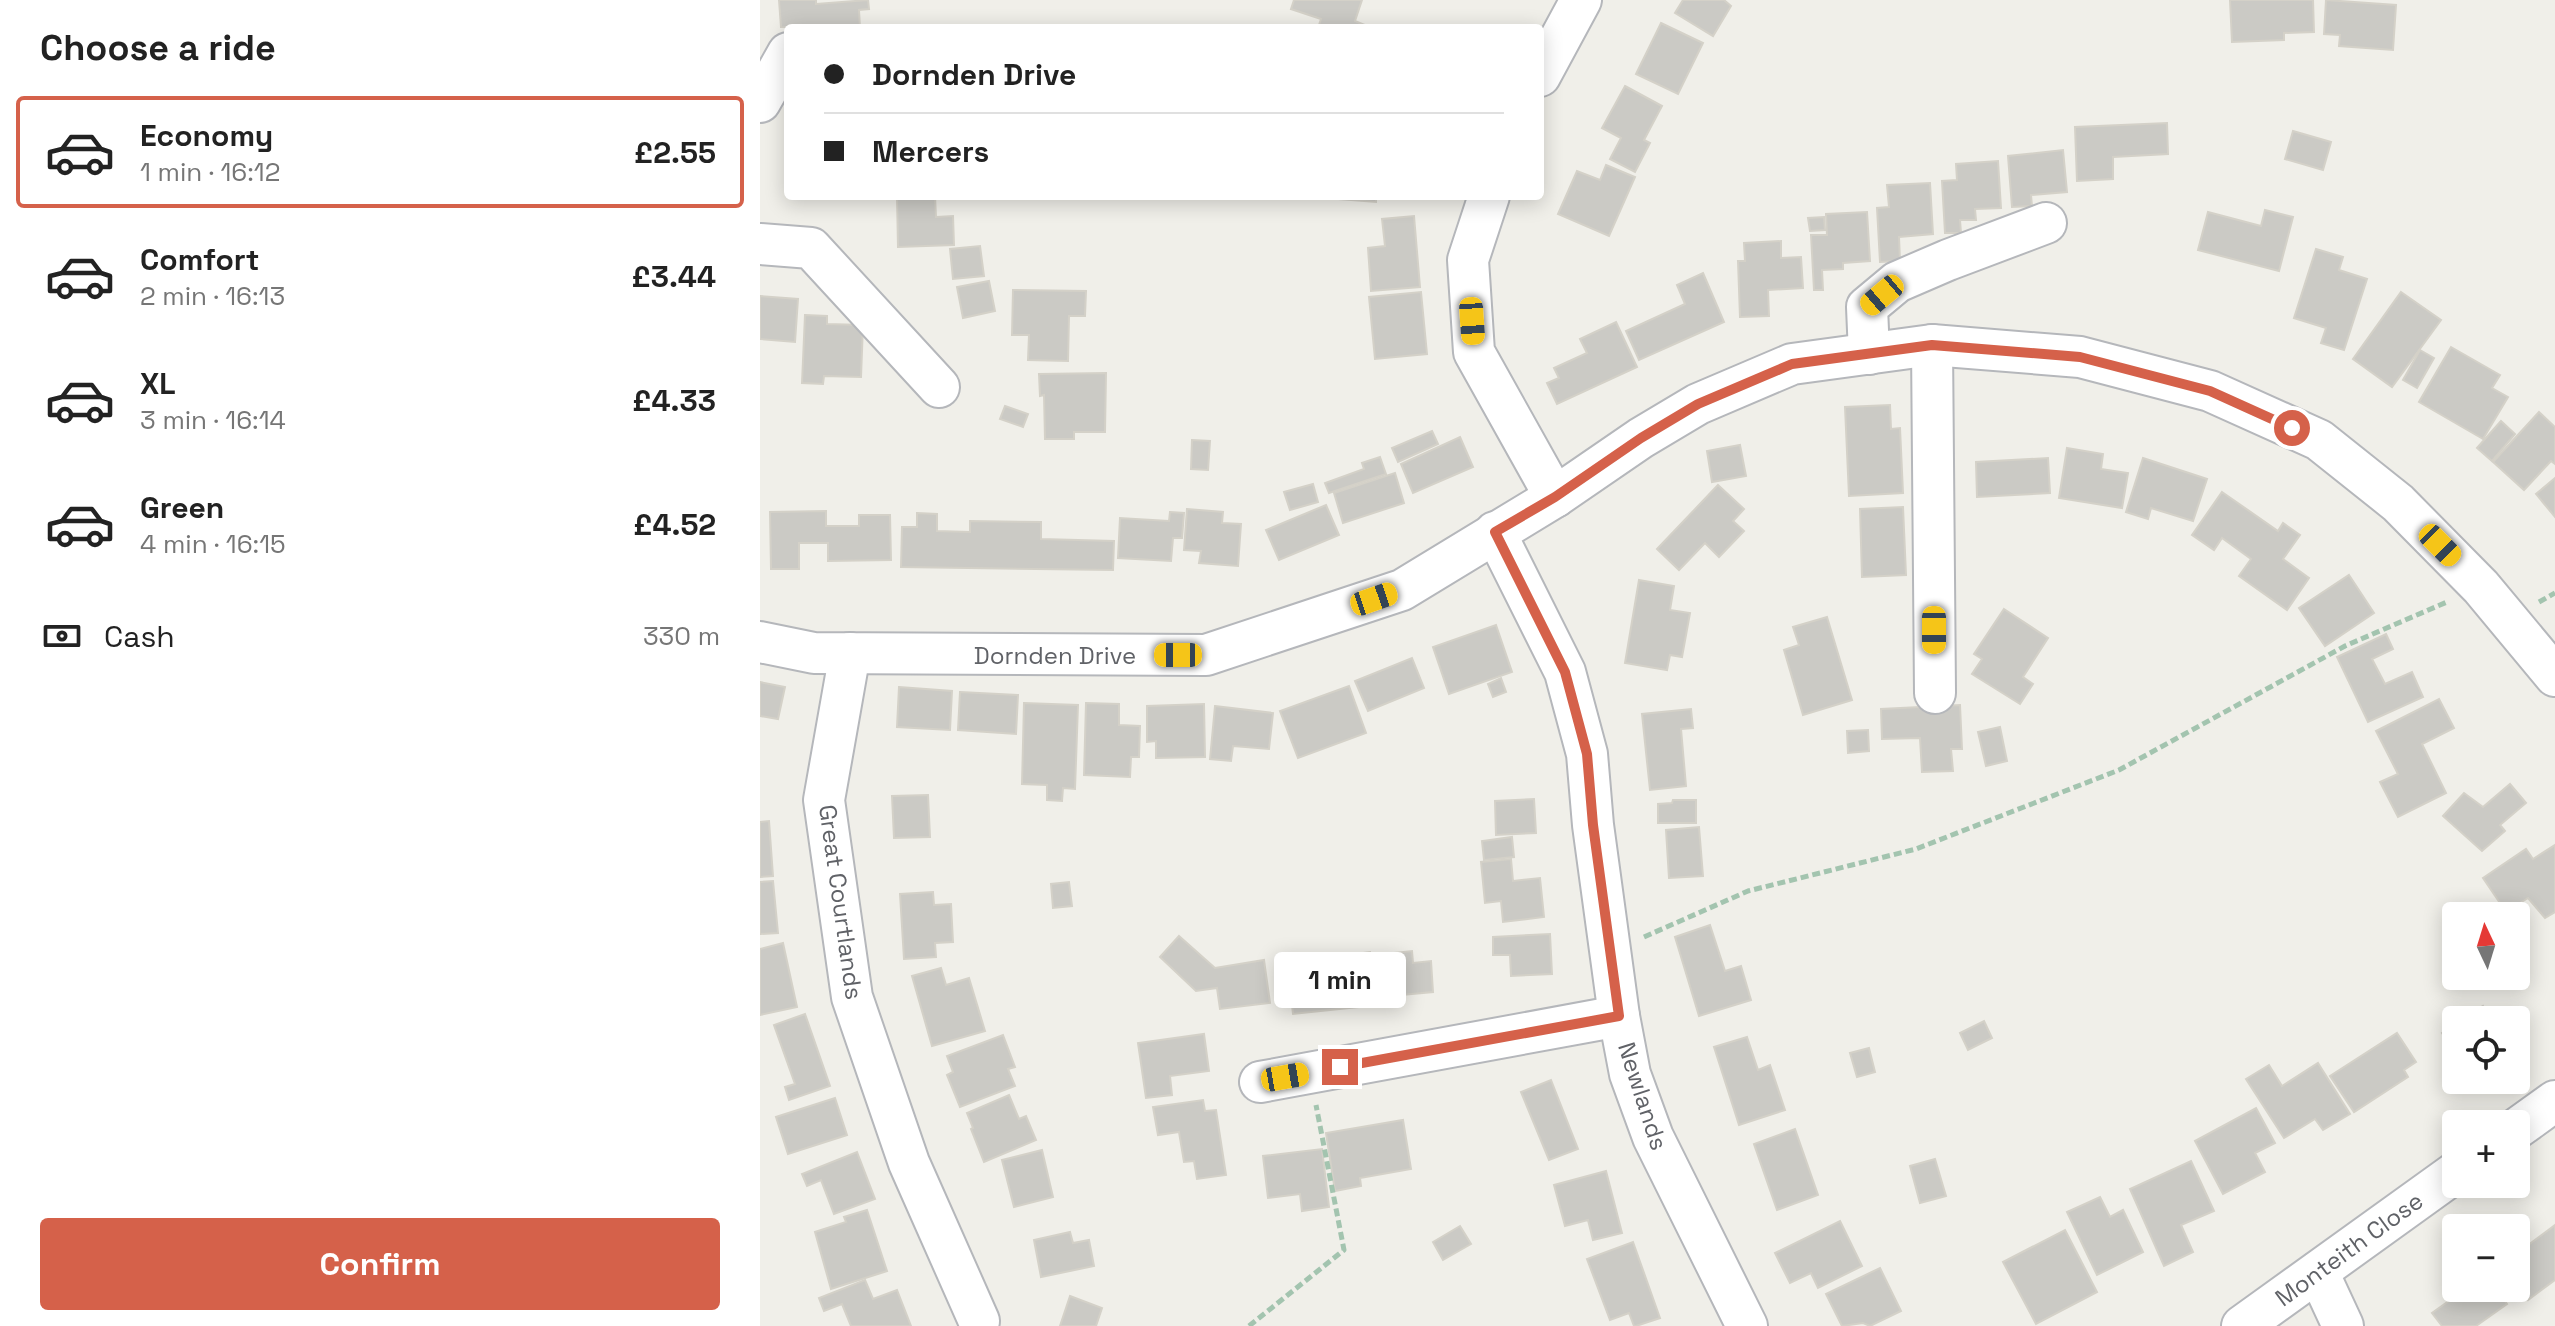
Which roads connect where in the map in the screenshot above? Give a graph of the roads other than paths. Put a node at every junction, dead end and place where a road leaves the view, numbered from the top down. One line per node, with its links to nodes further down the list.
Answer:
1 (1581, 0): 3 (street)
2 (784, 60): 4 (street)
3 (1544, 69)
4 (760, 102)
5 (1488, 200): 11 (street)
6 (2046, 223): 9 (street)
7 (760, 244): 10 (street)
8 (1932, 345): 9 (street, Dornden Drive); 15 (street, Dornden Drive); 16 (street)
9 (1869, 354): 11 (street, Dornden Drive)
10 (939, 387)
11 (1555, 497): 12 (street, Dornden Drive)
12 (1495, 532): 14 (street, Dornden Drive); 17 (street, Newlands)
13 (760, 642): 14 (street, Dornden Drive)
14 (850, 653): 23 (street, Great Courtlands)
15 (2555, 676)
16 (1935, 693)
17 (1619, 1016): 18 (street); 24 (street, Newlands)
18 (1260, 1082)
19 (2555, 1101): 20 (street)
20 (2530, 1119)
21 (2442, 1182): 22 (street, Monteith Close)
22 (2318, 1272): 25 (street, Monteith Close); 26 (street)
23 (979, 1321)
24 (1747, 1326)
25 (2242, 1326)
26 (2343, 1326)

